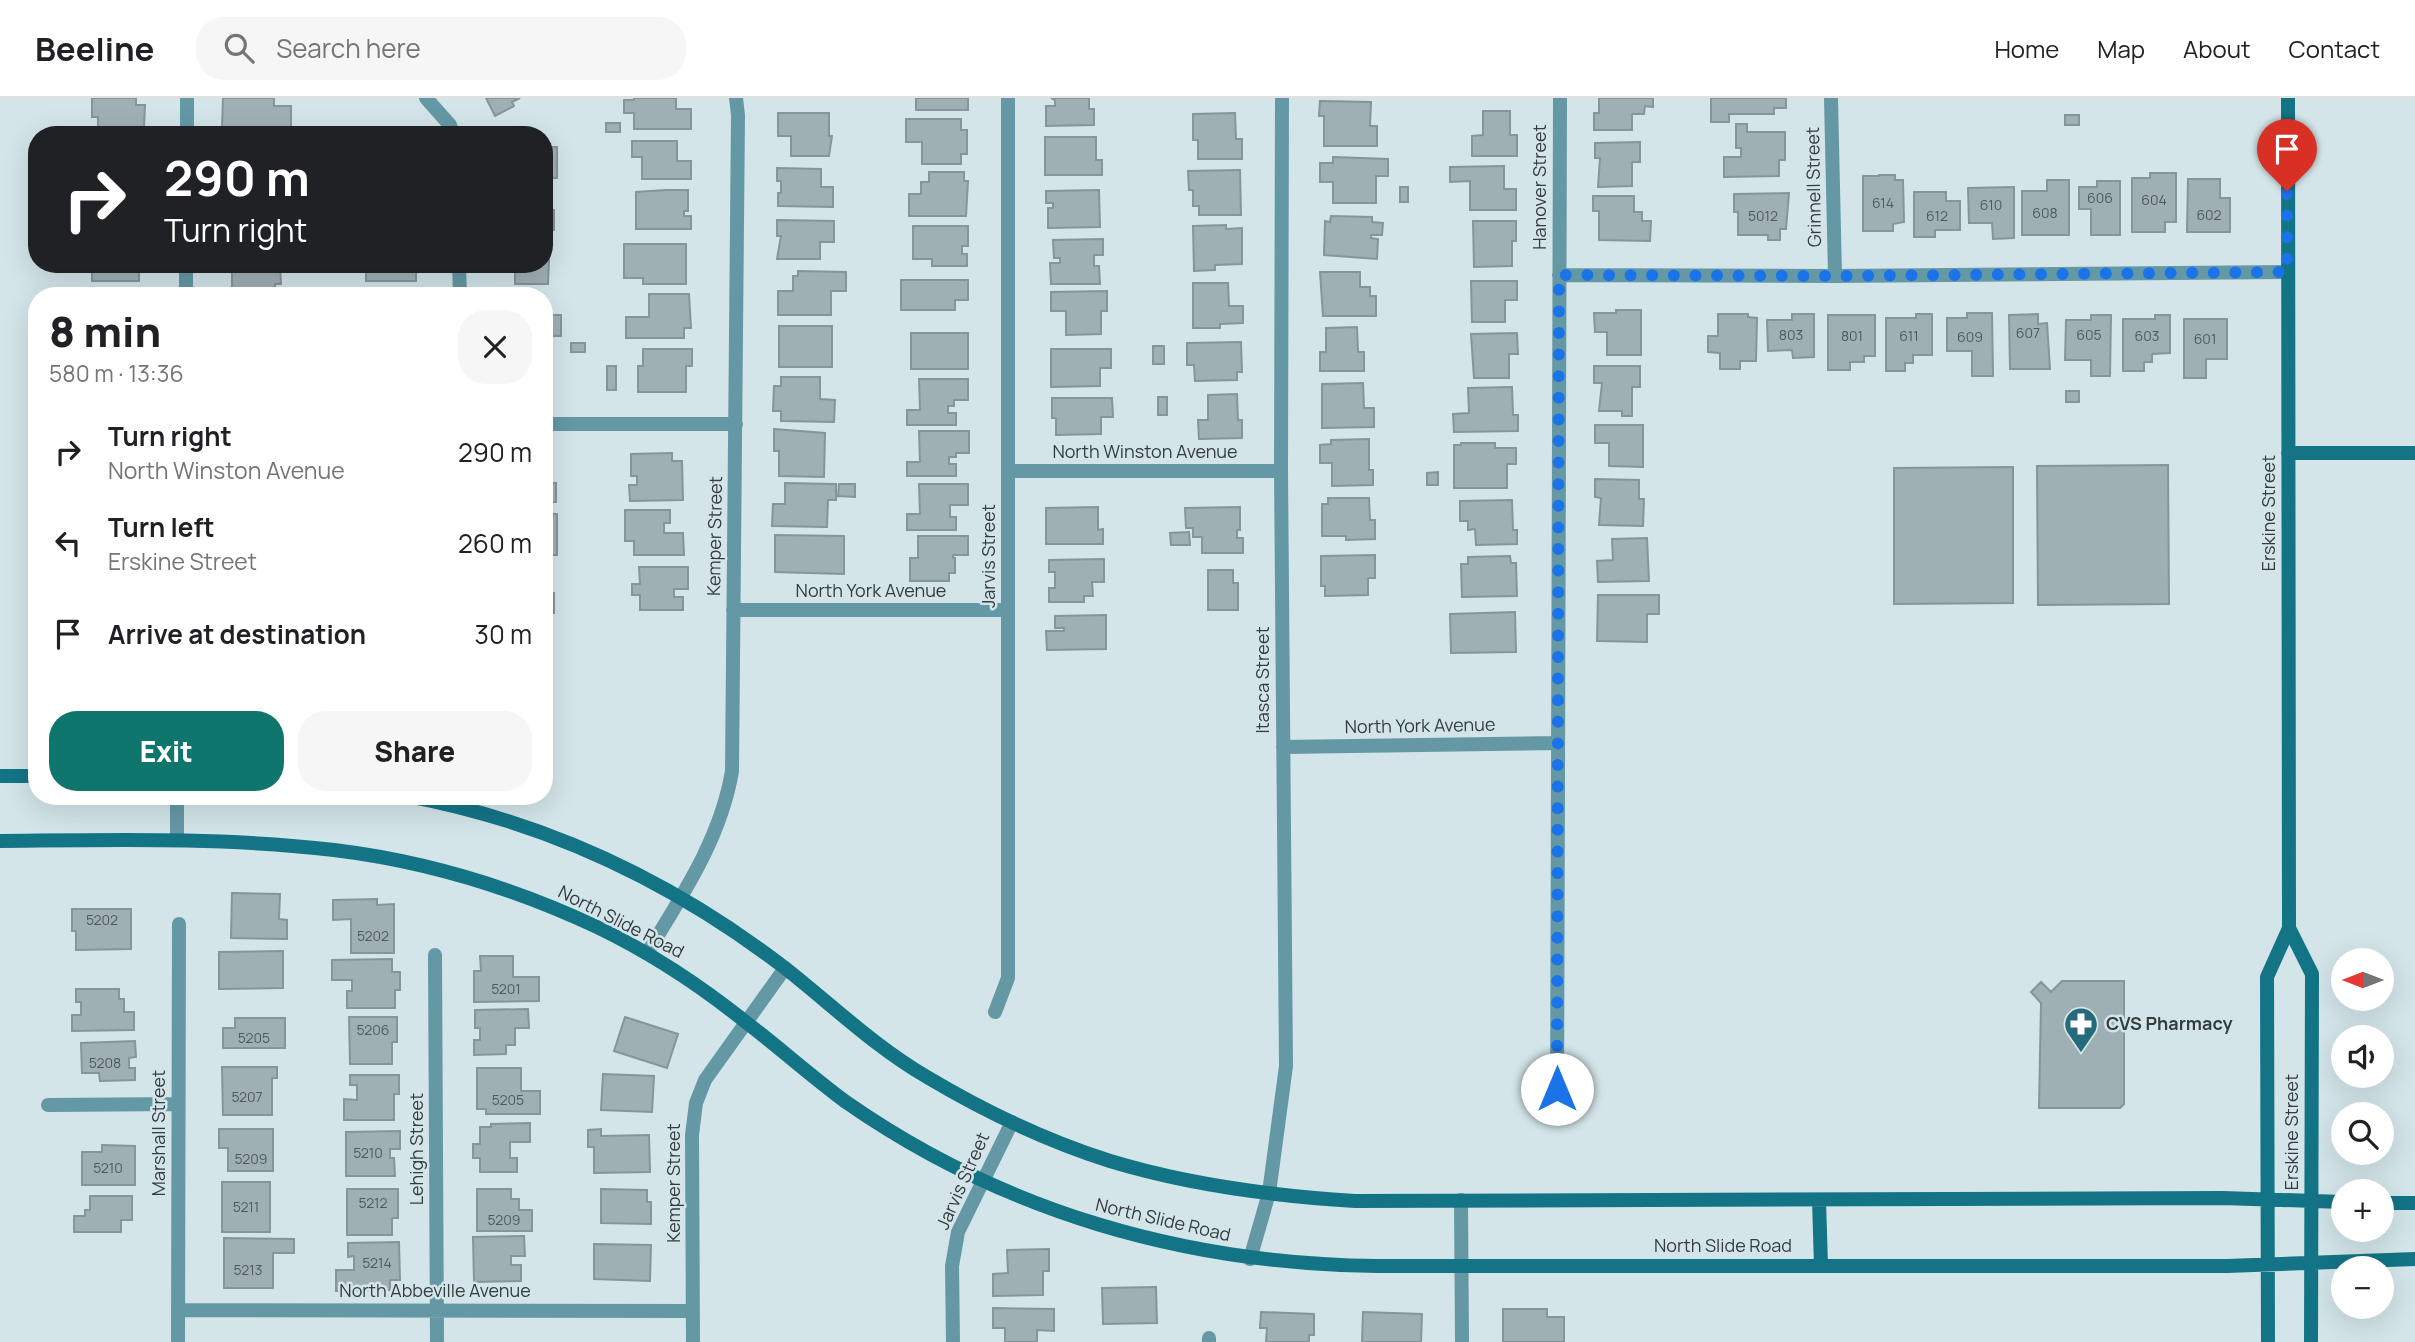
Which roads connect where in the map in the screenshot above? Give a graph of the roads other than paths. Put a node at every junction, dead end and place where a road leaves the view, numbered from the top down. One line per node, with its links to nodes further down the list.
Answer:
1 (187, 98): 9 (street)
2 (426, 98): 10 (street)
3 (736, 98): 15 (street, Kemper Street)
4 (1007, 98): 18 (street, Jarvis Street)
5 (1282, 98): 19 (street, Itasca Street)
6 (1560, 98): 12 (street, Hanover Street)
7 (1831, 98): 13 (street, Grinnell Street)
8 (2288, 98): 11 (main road, Erskine Street)
9 (187, 126)
10 (450, 126)
11 (2287, 272): 13 (street); 16 (main road, Erskine Street)
12 (1559, 275): 13 (street); 22 (street, Hanover Street)
13 (1835, 276)
14 (553, 424): 15 (street)
15 (736, 424): 20 (street, Kemper Street)
16 (2288, 453): 17 (main road); 32 (main road, Erskine Street)
17 (2415, 453)
18 (1008, 471): 19 (street, North Winston Avenue); 21 (street, Jarvis Street)
19 (1281, 471): 23 (street, Itasca Street)
20 (733, 610): 21 (street, North York Avenue); 30 (street, Kemper Street)
21 (1008, 610): 36 (street, Jarvis Street)
22 (1558, 743): 23 (street, North York Avenue); 40 (street, Hanover Street)
23 (1283, 747): 43 (street, Itasca Street)
24 (0, 776): 25 (main road)
25 (28, 776)
26 (177, 805): 28 (street)
27 (445, 805): 30 (main road)
28 (177, 839): 29 (main road, North Slide Road); 33 (main road, North Slide Road)
29 (0, 841)
30 (682, 897): 33 (street, Kemper Street); 35 (main road)
31 (179, 924): 39 (street, Marshall Street)
32 (2289, 928): 46 (main road, Erskine Street); 47 (main road, Erskine Street)
33 (647, 953): 37 (main road, North Slide Road)
34 (435, 956): 58 (street, Lehigh Street)
35 (785, 968): 37 (street, Kemper Street); 41 (main road)
36 (995, 1012)
37 (746, 1022): 42 (main road, North Slide Road); 59 (street, Kemper Street)
38 (48, 1104): 39 (street)
39 (178, 1104): 57 (street, Marshall Street)
40 (1557, 1116)
41 (1012, 1122): 42 (street, Jarvis Street); 43 (main road)
42 (983, 1181): 51 (main road, North Slide Road); 63 (street, Jarvis Street)
43 (1269, 1192): 44 (main road); 51 (street, Itasca Street)
44 (1461, 1200): 45 (main road); 55 (street)
45 (1819, 1200): 46 (main road); 56 (main road)
46 (2267, 1200): 47 (main road); 54 (main road, Erskine Street)
47 (2311, 1201): 48 (main road); 53 (main road, Erskine Street)
48 (2331, 1202)
49 (2394, 1203): 50 (main road)
50 (2415, 1203)
51 (1251, 1259): 55 (main road, North Slide Road)
52 (2415, 1259): 53 (main road, North Slide Road)
53 (2311, 1262): 54 (main road, North Slide Road); 66 (main road, Erskine Street)
54 (2268, 1264): 56 (main road, North Slide Road); 65 (main road, Erskine Street)
55 (1462, 1266): 56 (main road, North Slide Road); 64 (street)
56 (1821, 1266)
57 (178, 1310): 58 (street, North Abbeville Avenue); 60 (street, Marshall Street)
58 (437, 1311): 59 (street, North Abbeville Avenue); 61 (street, Lehigh Street)
59 (693, 1311): 62 (street, Kemper Street)
60 (178, 1342)
61 (437, 1342)
62 (693, 1342)
63 (953, 1342)
64 (1462, 1342)
65 (2268, 1342)
66 (2311, 1342)

